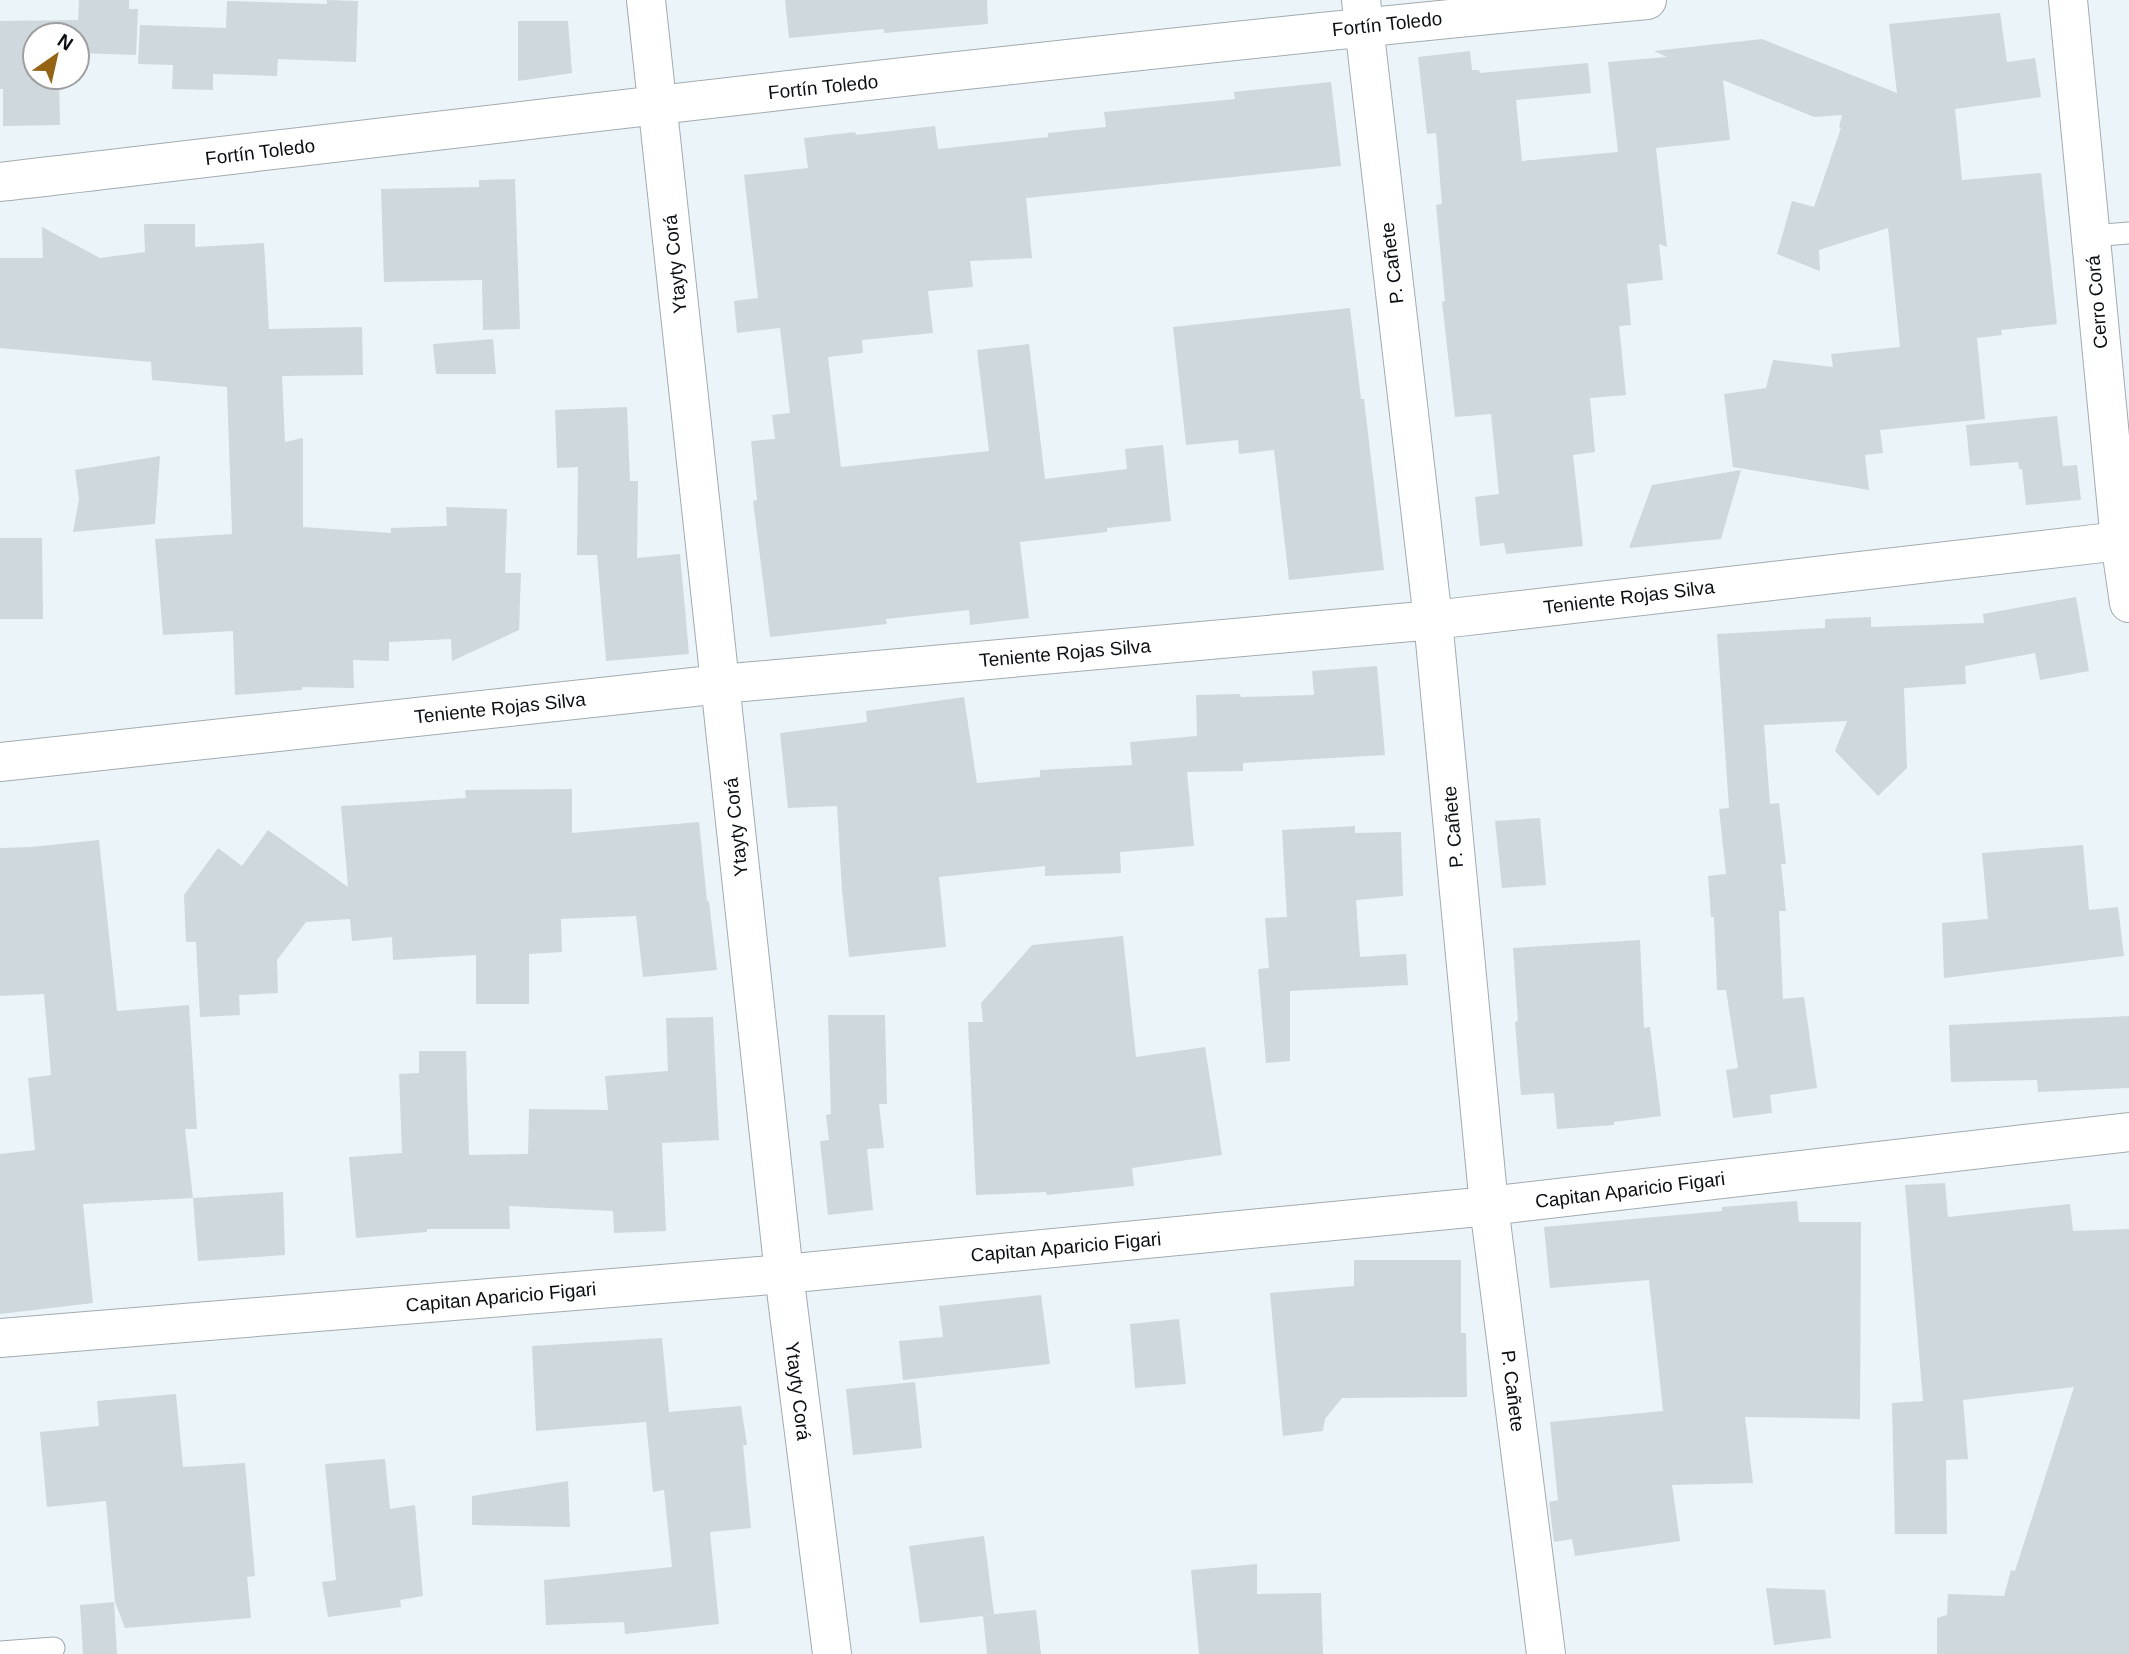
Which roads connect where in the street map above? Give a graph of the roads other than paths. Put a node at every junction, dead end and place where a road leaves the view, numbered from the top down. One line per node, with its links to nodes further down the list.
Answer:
1 (646, 0): 5 (street, Ytayty Corá)
2 (1647, 0): 4 (street, Fortín Toledo)
3 (2068, 0): 8 (street, Cerro Corá)
4 (1363, 13): 5 (street, Fortín Toledo); 11 (street, P. Cañete)
5 (658, 105): 6 (street, Fortín Toledo); 12 (street, Ytayty Corá)
6 (0, 183)
7 (2129, 233): 8 (lane)
8 (2091, 236): 9 (street, Cerro Corá)
9 (2125, 540): 10 (street, Cerro Corá); 11 (street, Teniente Rojas Silva)
10 (2129, 603)
11 (1433, 620): 12 (street, Teniente Rojas Silva); 15 (street, P. Cañete)
12 (721, 684): 13 (street, Teniente Rojas Silva); 16 (street, Ytayty Corá)
13 (0, 762)
14 (2129, 1132): 15 (street, Capitan Aparicio Figari)
15 (1489, 1206): 16 (street, Capitan Aparicio Figari); 21 (street, P. Cañete)
16 (784, 1274): 17 (street, Capitan Aparicio Figari); 20 (street, Ytayty Corá)
17 (0, 1338)
18 (54, 1648): 19 (lane)
19 (0, 1652)
20 (832, 1654)
21 (1546, 1654)

